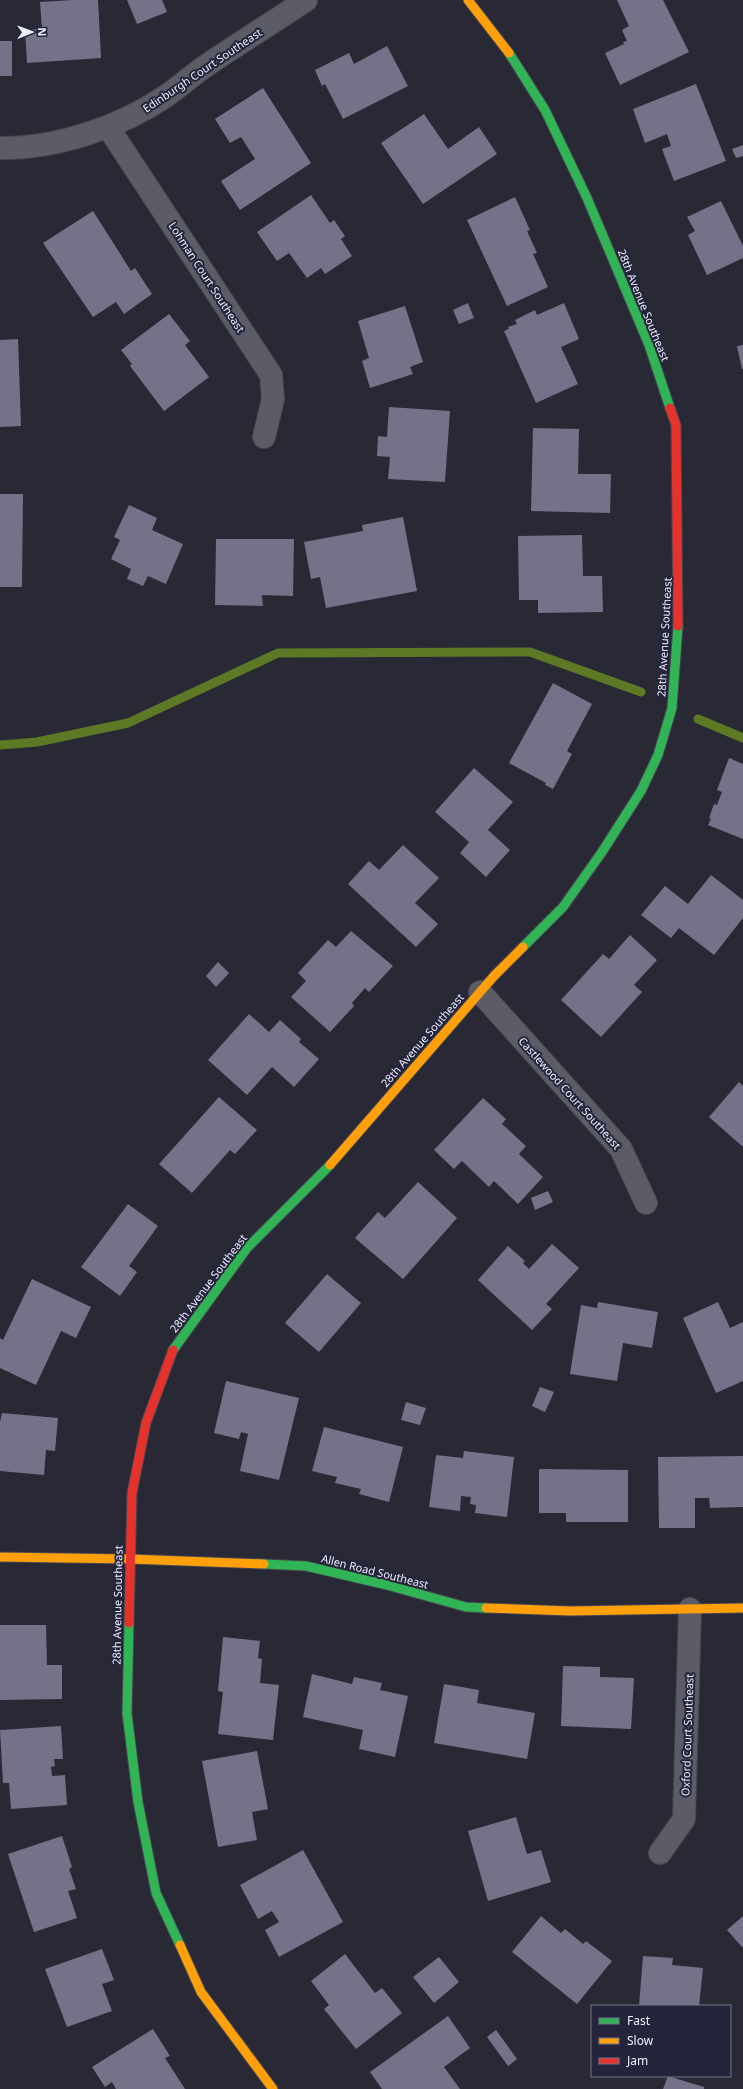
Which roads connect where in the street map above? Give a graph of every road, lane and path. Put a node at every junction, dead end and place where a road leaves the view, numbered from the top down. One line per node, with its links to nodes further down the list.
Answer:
1 (306, 0): 3 (street, Edinburgh Court Southeast)
2 (468, 0): 6 (street, 28th Avenue Southeast)
3 (108, 127): 4 (street, Edinburgh Court Southeast); 5 (street, Lohman Court Southeast)
4 (0, 148)
5 (264, 437)
6 (480, 992): 7 (street, Castlewood Court Southeast); 9 (street, 28th Avenue Southeast)
7 (646, 1203)
8 (0, 1558): 9 (street, Allen Road Southeast)
9 (130, 1559): 11 (street, Allen Road Southeast); 13 (street, 28th Avenue Southeast)
10 (743, 1608): 11 (street, Allen Road Southeast)
11 (690, 1609): 12 (street, Oxford Court Southeast)
12 (660, 1853)
13 (273, 2089)

